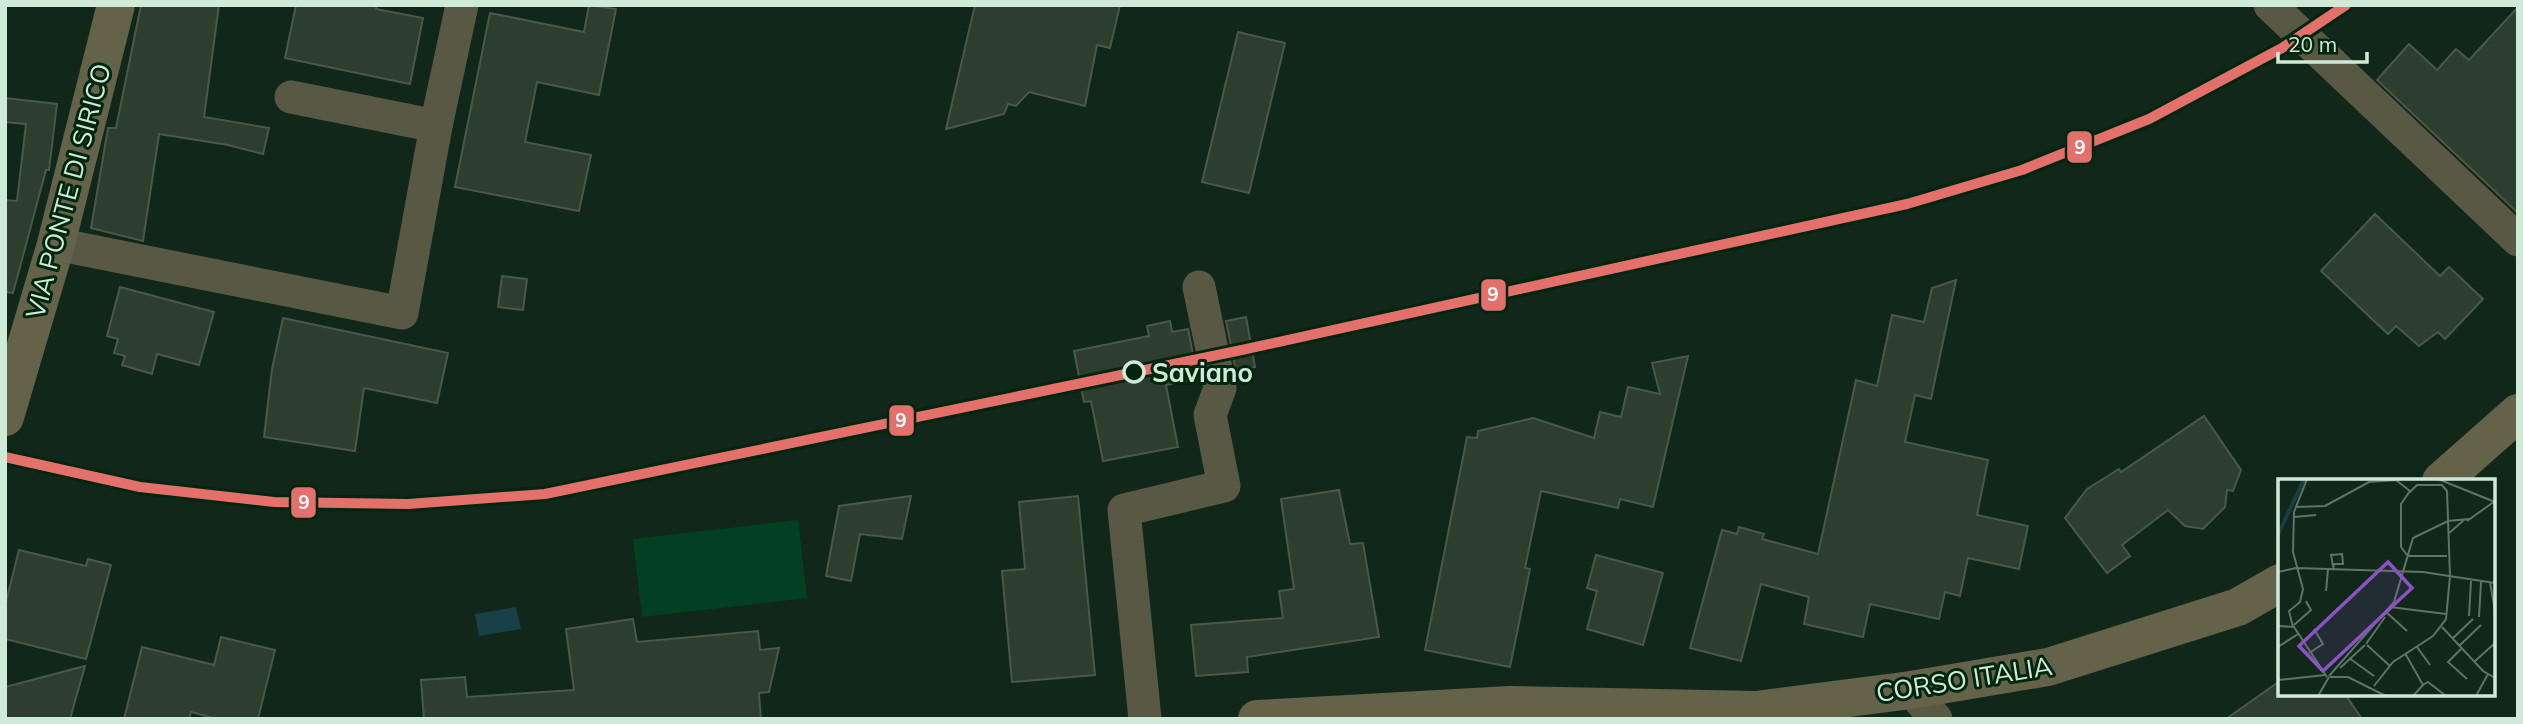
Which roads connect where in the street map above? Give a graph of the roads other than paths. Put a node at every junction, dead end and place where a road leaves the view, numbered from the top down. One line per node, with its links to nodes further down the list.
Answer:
1 (116, 5): 7 (main road, VIA PONTE DI SIRICO)
2 (462, 5): 5 (street)
3 (2270, 5): 6 (street)
4 (291, 97): 5 (street)
5 (436, 127): 7 (street)
6 (2518, 240)
7 (56, 244): 10 (main road, VIA PONTE DI SIRICO)
8 (1199, 286): 16 (street)
9 (2518, 413): 11 (main road)
10 (5, 417)
11 (2443, 479)
12 (2278, 584): 13 (main road, CORSO ITALIA)
13 (1911, 690): 14 (main road, CORSO ITALIA); 18 (street)
14 (1776, 713): 15 (main road, CORSO ITALIA)
15 (1329, 717): 17 (main road, CORSO ITALIA)
16 (1145, 719)
17 (1257, 719)
18 (1936, 719)

